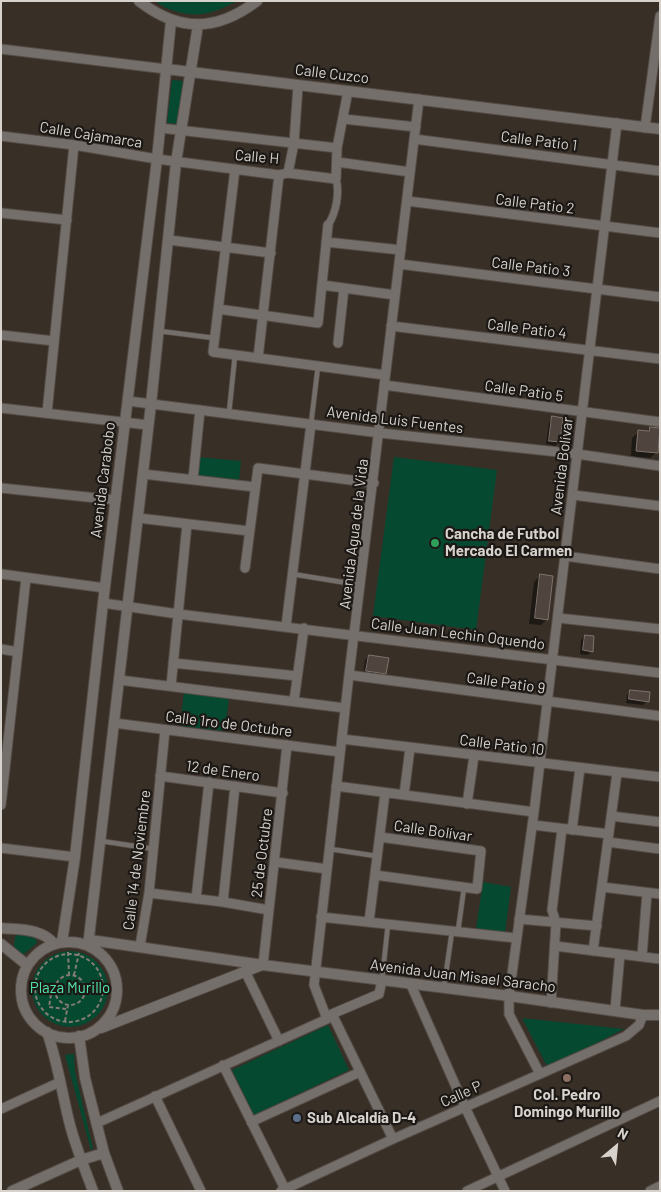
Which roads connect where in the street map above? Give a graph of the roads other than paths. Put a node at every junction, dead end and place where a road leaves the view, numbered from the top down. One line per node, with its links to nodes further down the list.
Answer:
1 (139, 1): 4 (street)
2 (257, 1): 5 (street)
3 (660, 16): 16 (street)
4 (172, 21): 5 (street); 7 (street, Avenida Carabobo)
5 (198, 25): 8 (street)
6 (1, 49): 7 (street, Calle Cuzco)
7 (166, 69): 8 (street, Calle Cuzco); 15 (street, Avenida Carabobo)
8 (190, 71): 9 (street, Calle Cuzco); 18 (street)
9 (298, 86): 10 (street, Calle Cuzco); 21 (street)
10 (348, 91): 11 (street, Calle Cuzco); 12 (street)
11 (419, 99): 13 (street, Calle Cuzco); 14 (street, Avenida Agua de la Vida)
12 (344, 119): 14 (street); 23 (street)
13 (617, 123): 16 (street, Calle Cuzco); 27 (street, Avenida Bolívar)
14 (416, 127): 20 (street, Avenida Agua de la Vida)
15 (160, 128): 18 (street); 24 (street, Avenida Carabobo)
16 (645, 128): 17 (street, Calle Cuzco)
17 (660, 129)
18 (181, 131): 21 (street); 25 (street)
19 (1, 136): 22 (street, Calle Cajamarca)
20 (414, 139): 27 (street, Calle Patio 1); 30 (street, Avenida Agua de la Vida)
21 (294, 143): 23 (street); 31 (street)
22 (74, 146): 24 (street, Calle Cajamarca); 35 (street)
23 (337, 148): 26 (street)
24 (157, 159): 25 (street, Calle Cajamarca); 65 (street, Avenida Carabobo)
25 (176, 162): 28 (street, Calle H); 39 (street)
26 (337, 162): 30 (street); 32 (street)
27 (612, 165): 29 (street, Calle Patio 1); 37 (street, Avenida Bolívar)
28 (235, 169): 31 (street, Calle H); 41 (street)
29 (660, 171)
30 (410, 172): 33 (street, Avenida Agua de la Vida)
31 (283, 174): 32 (street, Calle H); 43 (street)
32 (336, 179): 36 (street)
33 (407, 201): 37 (street, Calle Patio 2); 42 (street, Avenida Agua de la Vida)
34 (1, 213): 35 (street)
35 (67, 220): 56 (street)
36 (328, 225): 40 (street)
37 (605, 226): 38 (street, Calle Patio 2); 47 (street, Avenida Bolívar)
38 (660, 233)
39 (169, 240): 41 (street); 53 (street)
40 (326, 242): 42 (street); 45 (street)
41 (225, 248): 43 (street); 50 (street)
42 (401, 250): 44 (street, Avenida Agua de la Vida)
43 (270, 253): 51 (street)
44 (399, 264): 47 (street, Calle Patio 3); 48 (street, Avenida Agua de la Vida)
45 (322, 285): 46 (street); 51 (street)
46 (344, 288): 48 (street); 57 (street)
47 (597, 289): 49 (street, Calle Patio 3); 58 (street, Avenida Bolívar)
48 (395, 295): 52 (street, Avenida Agua de la Vida)
49 (660, 297)
50 (218, 309): 51 (street); 55 (street)
51 (264, 316): 60 (street)
52 (392, 326): 58 (street, Calle Patio 4); 63 (street, Avenida Agua de la Vida)
53 (159, 331): 55 (lane); 66 (street)
54 (1, 335): 56 (street)
55 (214, 338): 59 (street)
56 (54, 341): 70 (street)
57 (338, 344)
58 (590, 350): 61 (street, Calle Patio 4); 69 (street, Avenida Bolívar)
59 (235, 355): 60 (street); 71 (lane)
60 (258, 358): 62 (street)
61 (660, 359)
62 (318, 366): 63 (street); 74 (lane)
63 (385, 375): 64 (street, Avenida Agua de la Vida)
64 (384, 385): 69 (street, Calle Patio 5); 76 (street, Avenida Agua de la Vida)
65 (128, 401): 66 (street, Avenida Luis Fuentes); 73 (street, Avenida Carabobo)
66 (151, 404): 68 (street, Avenida Luis Fuentes); 75 (street)
67 (1, 408): 70 (street)
68 (200, 410): 71 (street, Avenida Luis Fuentes); 81 (street)
69 (582, 412): 72 (street, Calle Patio 5); 77 (street, Avenida Bolívar)
70 (47, 413): 73 (street)
71 (229, 414): 74 (street, Avenida Luis Fuentes)
72 (660, 422)
73 (125, 423): 75 (street); 86 (street, Avenida Carabobo)
74 (311, 424): 76 (street, Avenida Luis Fuentes); 80 (street)
75 (148, 426): 79 (street)
76 (380, 433): 77 (street, Avenida Luis Fuentes); 82 (street, Avenida Agua de la Vida)
77 (577, 454): 78 (street, Avenida Luis Fuentes); 85 (street, Avenida Bolívar)
78 (660, 466)
79 (143, 474): 81 (street); 88 (street)
80 (304, 474): 82 (street); 83 (street); 95 (street)
81 (193, 479): 83 (street)
82 (374, 483): 97 (street, Avenida Agua de la Vida)
83 (255, 486): 90 (street)
84 (1, 488): 86 (street)
85 (573, 495): 87 (street); 91 (street, Avenida Bolívar)
86 (116, 500): 98 (street, Avenida Carabobo)
87 (660, 506)
88 (138, 518): 89 (street); 100 (street)
89 (188, 524): 90 (street); 101 (street)
90 (249, 531): 92 (street)
91 (565, 556): 93 (street); 102 (street, Avenida Bolívar)
92 (245, 568)
93 (660, 568)
94 (1, 574): 96 (street)
95 (292, 574): 97 (lane); 103 (street)
96 (26, 578): 98 (street); 108 (street)
97 (361, 586): 106 (street, Avenida Agua de la Vida)
98 (105, 588): 99 (street, Avenida Carabobo)
99 (103, 603): 100 (street, Calle Juan Lechin Oquendo); 155 (street, Avenida Carabobo)
100 (127, 606): 101 (street, Calle Juan Lechin Oquendo); 114 (street)
101 (178, 614): 103 (street, Calle Juan Lechin Oquendo); 110 (street)
102 (558, 618): 105 (street); 109 (street, Avenida Bolívar)
103 (286, 626): 104 (street, Calle Juan Lechin Oquendo)
104 (304, 628): 106 (street, Calle Juan Lechin Oquendo); 113 (street)
105 (660, 629)
106 (355, 635): 109 (street, Calle Juan Lechin Oquendo); 112 (street, Avenida Agua de la Vida)
107 (1, 649): 108 (street)
108 (18, 652): 129 (street)
109 (553, 660): 111 (street, Calle Juan Lechin Oquendo); 117 (street, Avenida Bolívar)
110 (173, 663): 113 (street); 115 (street)
111 (660, 673)
112 (349, 675): 117 (street, Calle Patio 9); 118 (street, Avenida Agua de la Vida)
113 (297, 676): 116 (street)
114 (119, 680): 115 (street); 120 (street)
115 (171, 686): 116 (street)
116 (294, 701): 118 (street)
117 (548, 702): 119 (street, Calle Patio 9); 127 (street, Avenida Bolívar)
118 (345, 708): 122 (street, Avenida Agua de la Vida)
119 (660, 716)
120 (114, 723): 121 (street, Calle 1ro de Octubre); 149 (street)
121 (165, 730): 123 (street, Calle 1ro de Octubre); 131 (street, Calle 14 de Noviembre)
122 (342, 739): 124 (street, Calle Patio 10); 125 (street, Avenida Agua de la Vida)
123 (287, 745): 125 (street, Calle 1ro de Octubre); 136 (street, 25 de Octubre)
124 (410, 748): 126 (street, Calle Patio 10); 138 (street)
125 (340, 752): 135 (street, Avenida Agua de la Vida)
126 (474, 756): 127 (street, Calle Patio 10); 139 (street)
127 (540, 764): 128 (street, Calle Patio 10); 141 (street, Avenida Bolívar)
128 (580, 768): 130 (street, Calle Patio 10); 146 (street)
129 (4, 770): 140 (street)
130 (617, 773): 132 (street, Calle Patio 10); 142 (street)
131 (160, 776): 133 (street, 12 de Enero); 151 (street, Calle 14 de Noviembre)
132 (660, 777)
133 (209, 782): 134 (street, 12 de Enero); 164 (street)
134 (235, 786): 136 (street, 12 de Enero); 165 (street)
135 (336, 786): 137 (street); 152 (street, Avenida Agua de la Vida)
136 (283, 793): 156 (street, 25 de Octubre)
137 (385, 793): 138 (street); 147 (street)
138 (404, 795): 139 (street)
139 (467, 804): 141 (street)
140 (1, 805)
141 (534, 812): 144 (street)
142 (611, 816): 143 (street); 148 (street)
143 (660, 822)
144 (532, 825): 145 (street); 168 (street)
145 (562, 829): 146 (street); 170 (street)
146 (572, 830): 148 (street)
147 (380, 837): 154 (street); 159 (street, Calle Bolívar)
148 (608, 838): 153 (street); 160 (street)
149 (101, 841): 151 (lane); 177 (street)
150 (1, 848): 155 (street)
151 (154, 849): 162 (street, Calle 14 de Noviembre)
152 (329, 849): 154 (lane); 157 (street, Avenida Agua de la Vida)
153 (660, 849)
154 (378, 856): 158 (street)
155 (75, 857): 176 (street, Avenida Carabobo)
156 (275, 862): 157 (street); 166 (street, 25 de Octubre)
157 (327, 869): 167 (street, Avenida Agua de la Vida)
158 (375, 875): 159 (street); 169 (street)
159 (464, 887): 174 (lane)
160 (602, 887): 161 (street); 172 (street)
161 (647, 892): 163 (street); 183 (street)
162 (149, 894): 164 (street); 179 (street, Calle 14 de Noviembre)
163 (660, 894)
164 (196, 899): 165 (street)
165 (223, 902): 166 (street)
166 (269, 910): 186 (street, 25 de Octubre)
167 (321, 917): 169 (street); 188 (street, Avenida Agua de la Vida)
168 (519, 919): 170 (street); 175 (street)
169 (369, 922): 171 (street)
170 (556, 923): 172 (street); 180 (street)
171 (388, 924): 174 (street); 189 (lane)
172 (597, 926): 181 (street)
173 (1, 928): 176 (street)
174 (455, 931): 175 (street); 191 (lane)
175 (516, 938): 192 (street)
176 (58, 943): 177 (street); 185 (street)
177 (89, 943): 179 (street, Avenida Juan Misael Saracho); 198 (street)
178 (1, 944): 185 (street)
179 (140, 946): 186 (street, Avenida Juan Misael Saracho)
180 (555, 946): 181 (street); 193 (street)
181 (593, 951): 182 (street)
182 (620, 954): 183 (street); 194 (street)
183 (642, 956): 184 (street)
184 (660, 959)
185 (27, 965): 199 (street)
186 (263, 965): 187 (street, Avenida Juan Misael Saracho); 188 (street, Avenida Juan Misael Saracho)
187 (245, 971): 198 (street, Avenida Juan Misael Saracho); 201 (street)
188 (316, 972): 189 (street, Avenida Juan Misael Saracho); 197 (street, Avenida Agua de la Vida)
189 (382, 980): 190 (street, Avenida Juan Misael Saracho); 197 (street)
190 (412, 985): 191 (street, Avenida Juan Misael Saracho); 208 (street)
191 (444, 988): 192 (street, Avenida Juan Misael Saracho)
192 (510, 996): 193 (street, Avenida Juan Misael Saracho); 204 (street)
193 (551, 1003): 194 (street, Avenida Juan Misael Saracho)
194 (615, 1010): 195 (street, Avenida Juan Misael Saracho)
195 (643, 1015): 196 (street, Avenida Juan Misael Saracho); 204 (street, Calle P)
196 (660, 1015)
197 (330, 1016): 201 (street); 203 (street, Avenida Agua de la Vida)
198 (94, 1030): 200 (street)
199 (47, 1032): 200 (street); 205 (street)
200 (80, 1036): 211 (street)
201 (280, 1041): 202 (street)
202 (223, 1065): 206 (street); 210 (street)
203 (360, 1072): 210 (street); 212 (street, Avenida Agua de la Vida)
204 (540, 1074): 208 (street, Calle P)
205 (60, 1082): 209 (street); 214 (street)
206 (156, 1096): 211 (street); 221 (street)
207 (660, 1101): 215 (street)
208 (465, 1108): 212 (street, Calle P); 215 (street)
209 (1, 1109)
210 (252, 1122): 217 (street)
211 (96, 1123): 213 (street)
212 (393, 1139): 217 (street, Calle P)
213 (104, 1153): 214 (street); 220 (street)
214 (81, 1160): 218 (street); 219 (street)
215 (499, 1176): 222 (street); 223 (street)
216 (660, 1186): 224 (street)
217 (283, 1190)
218 (12, 1191)
219 (93, 1191)
220 (118, 1191)
221 (201, 1191)
222 (467, 1191)
223 (505, 1191)
224 (650, 1191)

